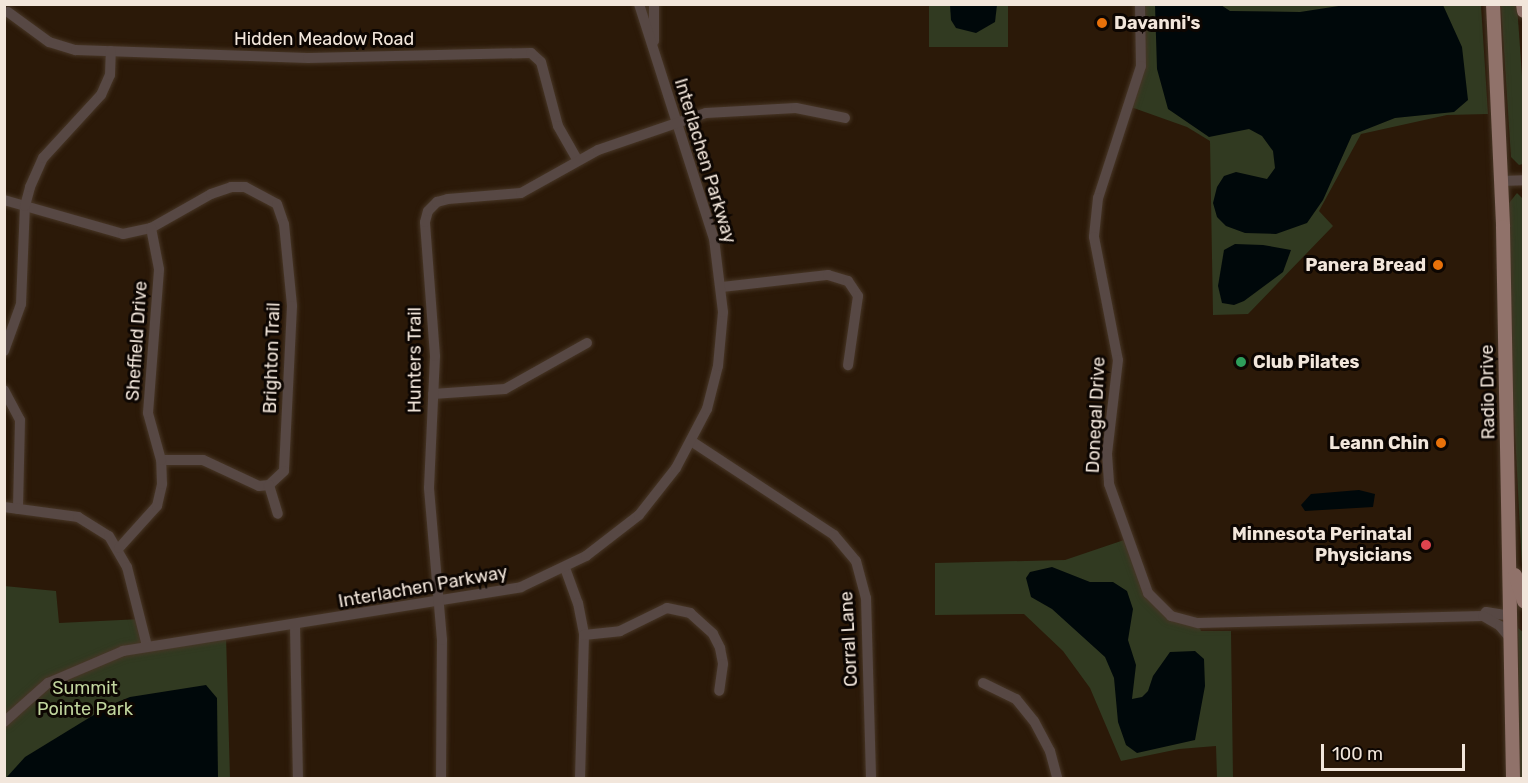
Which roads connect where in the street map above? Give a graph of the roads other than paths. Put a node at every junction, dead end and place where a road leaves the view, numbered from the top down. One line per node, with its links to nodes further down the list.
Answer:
1 (639, 4): 8 (street, Interlachen Parkway)
2 (654, 4): 8 (street, Interlachen Parkway)
3 (1140, 4): 35 (street, Donegal Drive)
4 (1493, 4): 14 (main road, Radio Drive)
5 (1523, 4): 7 (main road)
6 (9, 11): 9 (street, Hidden Meadow Road)
7 (1524, 11)
8 (654, 48): 11 (street, Interlachen Parkway)
9 (111, 51): 12 (street, Hidden Meadow Road); 16 (street)
10 (845, 118): 11 (street, Hunters Trail)
11 (676, 121): 12 (street, Hunters Trail); 18 (street, Interlachen Parkway)
12 (578, 161): 23 (street, Hunters Trail)
13 (1524, 180): 14 (street)
14 (1501, 181): 30 (main road, Radio Drive)
15 (4, 200): 16 (street, Brighton Trail)
16 (25, 207): 17 (street, Brighton Trail); 20 (street)
17 (152, 228): 25 (street, Sheffield Drive); 26 (street, Brighton Trail)
18 (722, 287): 21 (street); 24 (street, Interlachen Parkway)
19 (587, 343): 23 (street)
20 (4, 351)
21 (848, 365)
22 (4, 390): 28 (street)
23 (433, 394): 34 (street, Hunters Trail)
24 (691, 441): 32 (street, Interlachen Parkway); 48 (street, Corral Lane)
25 (161, 460): 26 (street); 31 (street, Sheffield Drive)
26 (270, 485): 29 (street)
27 (4, 507): 28 (street)
28 (18, 509): 31 (street)
29 (278, 514)
30 (1508, 534): 33 (main road); 36 (main road, Radio Drive)
31 (119, 548): 41 (street)
32 (565, 568): 34 (street, Interlachen Parkway); 39 (street)
33 (1524, 601)
34 (438, 603): 38 (street, Interlachen Parkway); 46 (street, Hunters Trail)
35 (1483, 616): 36 (street, Donegal Drive); 40 (street)
36 (1510, 616): 37 (main road); 40 (main road, Radio Drive)
37 (1524, 623)
38 (295, 625): 41 (street, Interlachen Parkway); 45 (street)
39 (584, 635): 43 (street); 47 (street)
40 (1510, 638): 50 (main road, Radio Drive)
41 (147, 646): 44 (street, Interlachen Parkway)
42 (983, 683): 49 (street)
43 (719, 691)
44 (4, 722)
45 (298, 778)
46 (441, 778)
47 (580, 778)
48 (871, 778)
49 (1057, 778)
50 (1513, 778)

